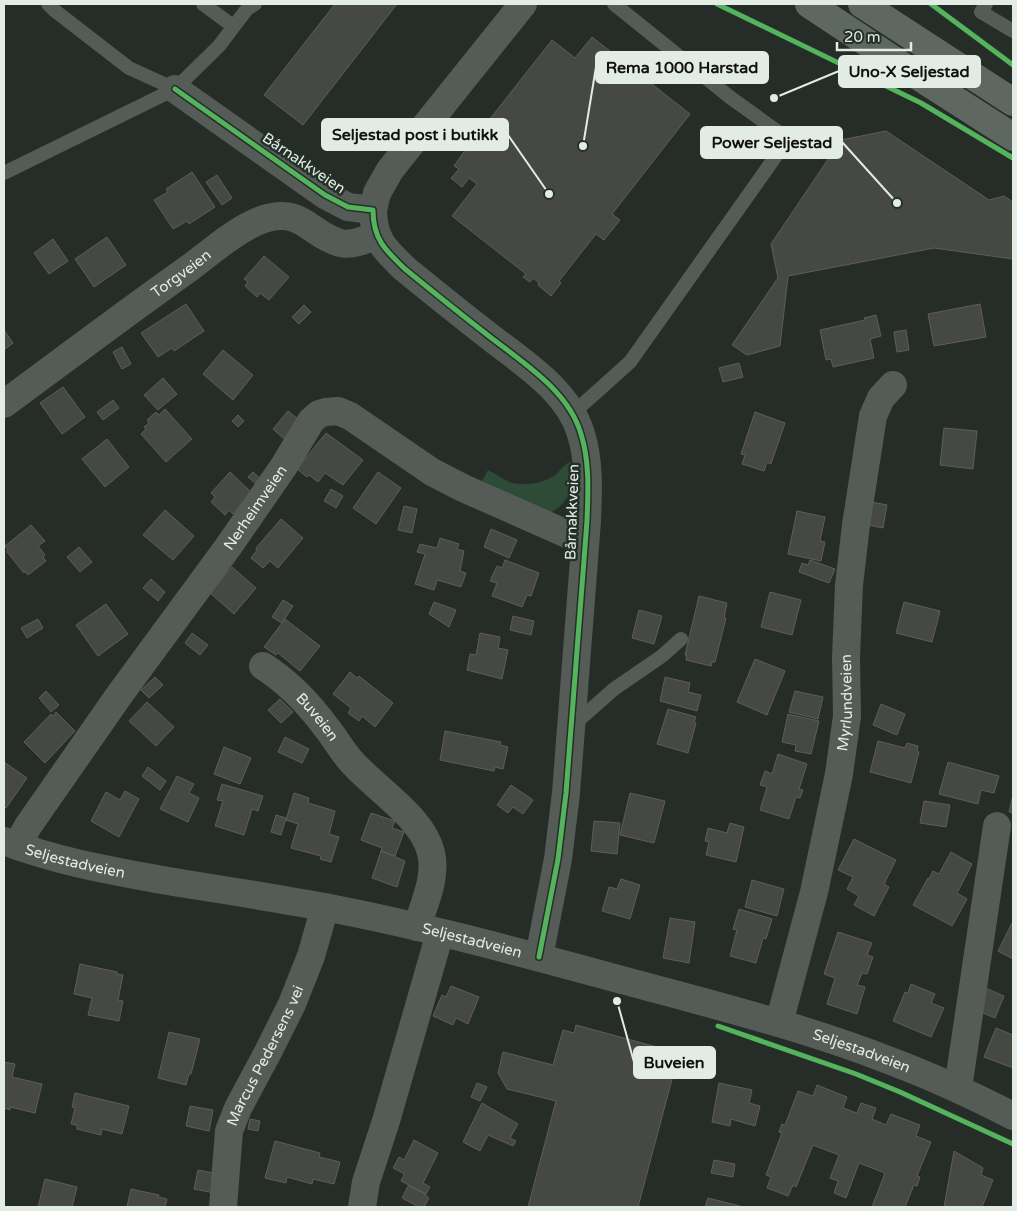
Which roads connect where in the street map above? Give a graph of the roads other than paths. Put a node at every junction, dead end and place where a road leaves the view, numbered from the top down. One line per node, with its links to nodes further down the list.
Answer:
1 (48, 4): 11 (lane)
2 (203, 4): 9 (lane)
3 (255, 4): 9 (lane)
4 (523, 4): 15 (street)
5 (614, 4): 18 (lane)
6 (809, 4): 13 (highway)
7 (862, 4): 12 (highway)
8 (986, 4): 10 (lane)
9 (233, 26): 11 (lane)
10 (1013, 31)
11 (175, 89): 14 (lane); 15 (street, Bårnakkveien)
12 (1013, 102)
13 (1013, 137)
14 (4, 173)
15 (375, 222): 17 (street, Torgveien); 18 (street, Bårnakkveien)
16 (893, 386): 28 (street, Myrlundveien)
17 (4, 404)
18 (572, 414): 19 (street, Bårnakkveien)
19 (585, 542): 22 (street, Bårnakkveien); 24 (street, Nerheimveien)
20 (681, 639): 22 (lane)
21 (263, 666): 26 (street, Buveien)
22 (571, 728): 27 (street, Bårnakkveien)
23 (997, 826): 29 (street)
24 (10, 844): 25 (street, Seljestadveien)
25 (325, 907): 26 (street, Seljestadveien); 31 (street, Marcus Pedersens vei)
26 (429, 930): 27 (street, Seljestadveien); 32 (street, Buveien)
27 (539, 957): 28 (street, Seljestadveien)
28 (779, 1023): 29 (street, Seljestadveien)
29 (958, 1088): 30 (street, Seljestadveien)
30 (1013, 1116)
31 (223, 1207)
32 (362, 1207)

